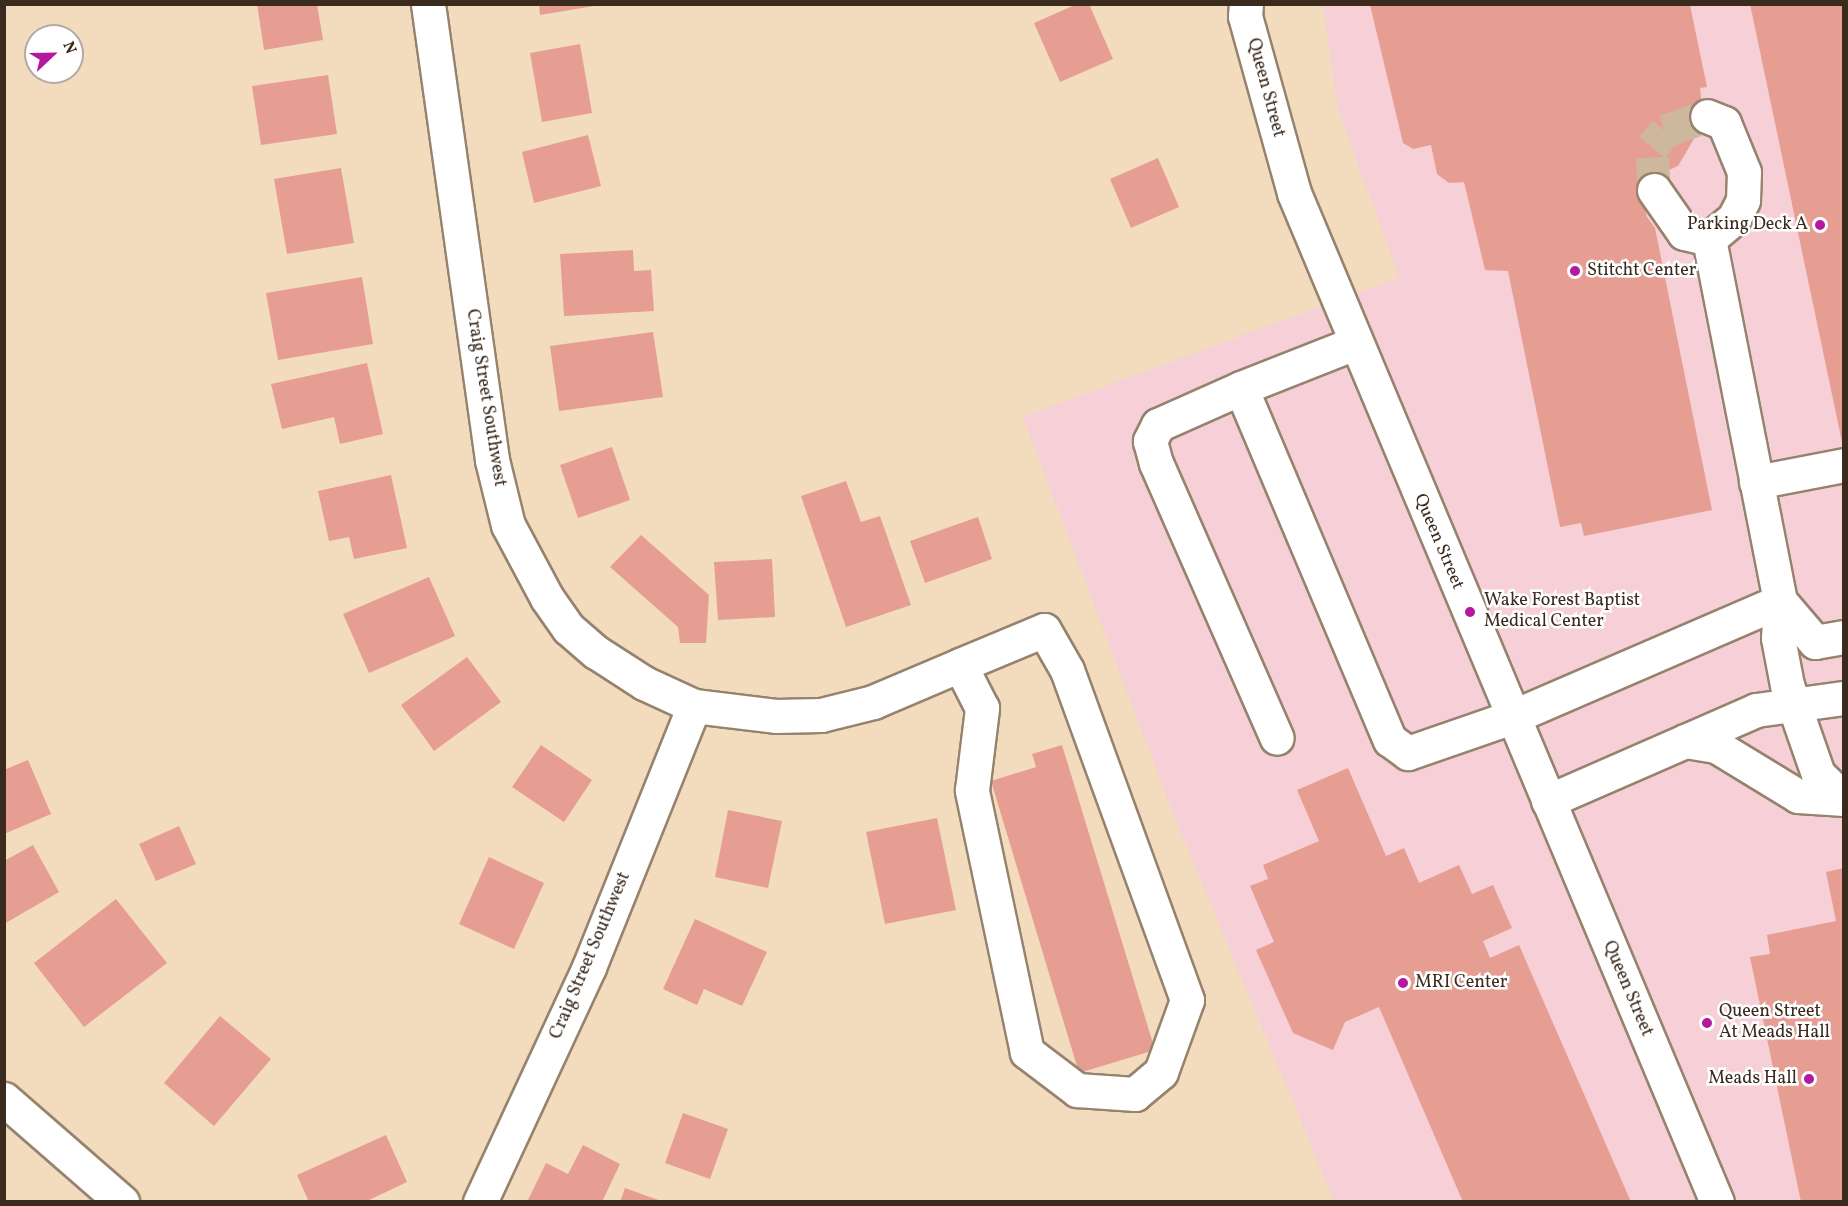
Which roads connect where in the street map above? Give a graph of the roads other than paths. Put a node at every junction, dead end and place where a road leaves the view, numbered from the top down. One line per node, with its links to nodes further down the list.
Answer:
1 (428, 4): 15 (street, Craig Street Southwest)
2 (1246, 4): 6 (street, Queen Street)
3 (1707, 116): 5 (street)
4 (1654, 190): 5 (street)
5 (1709, 239): 9 (street)
6 (1355, 343): 7 (street); 16 (street, Queen Street)
7 (1241, 388): 16 (street); 17 (street)
8 (1844, 465): 9 (street)
9 (1756, 482): 10 (street)
10 (1780, 601): 11 (street); 14 (street); 16 (street)
11 (1844, 637)
12 (960, 665): 12 (street, Craig Street Southwest); 15 (street, Craig Street Southwest)
13 (1844, 698): 14 (street)
14 (1796, 704): 18 (street); 19 (street)
15 (694, 706): 23 (street, Craig Street Southwest)
16 (1512, 717): 20 (street, Queen Street)
17 (1277, 738)
18 (1685, 741): 19 (street); 20 (street)
19 (1844, 799)
20 (1548, 801): 24 (street, Queen Street)
21 (4, 1099): 22 (street)
22 (122, 1202)
23 (480, 1202)
24 (1717, 1202)

